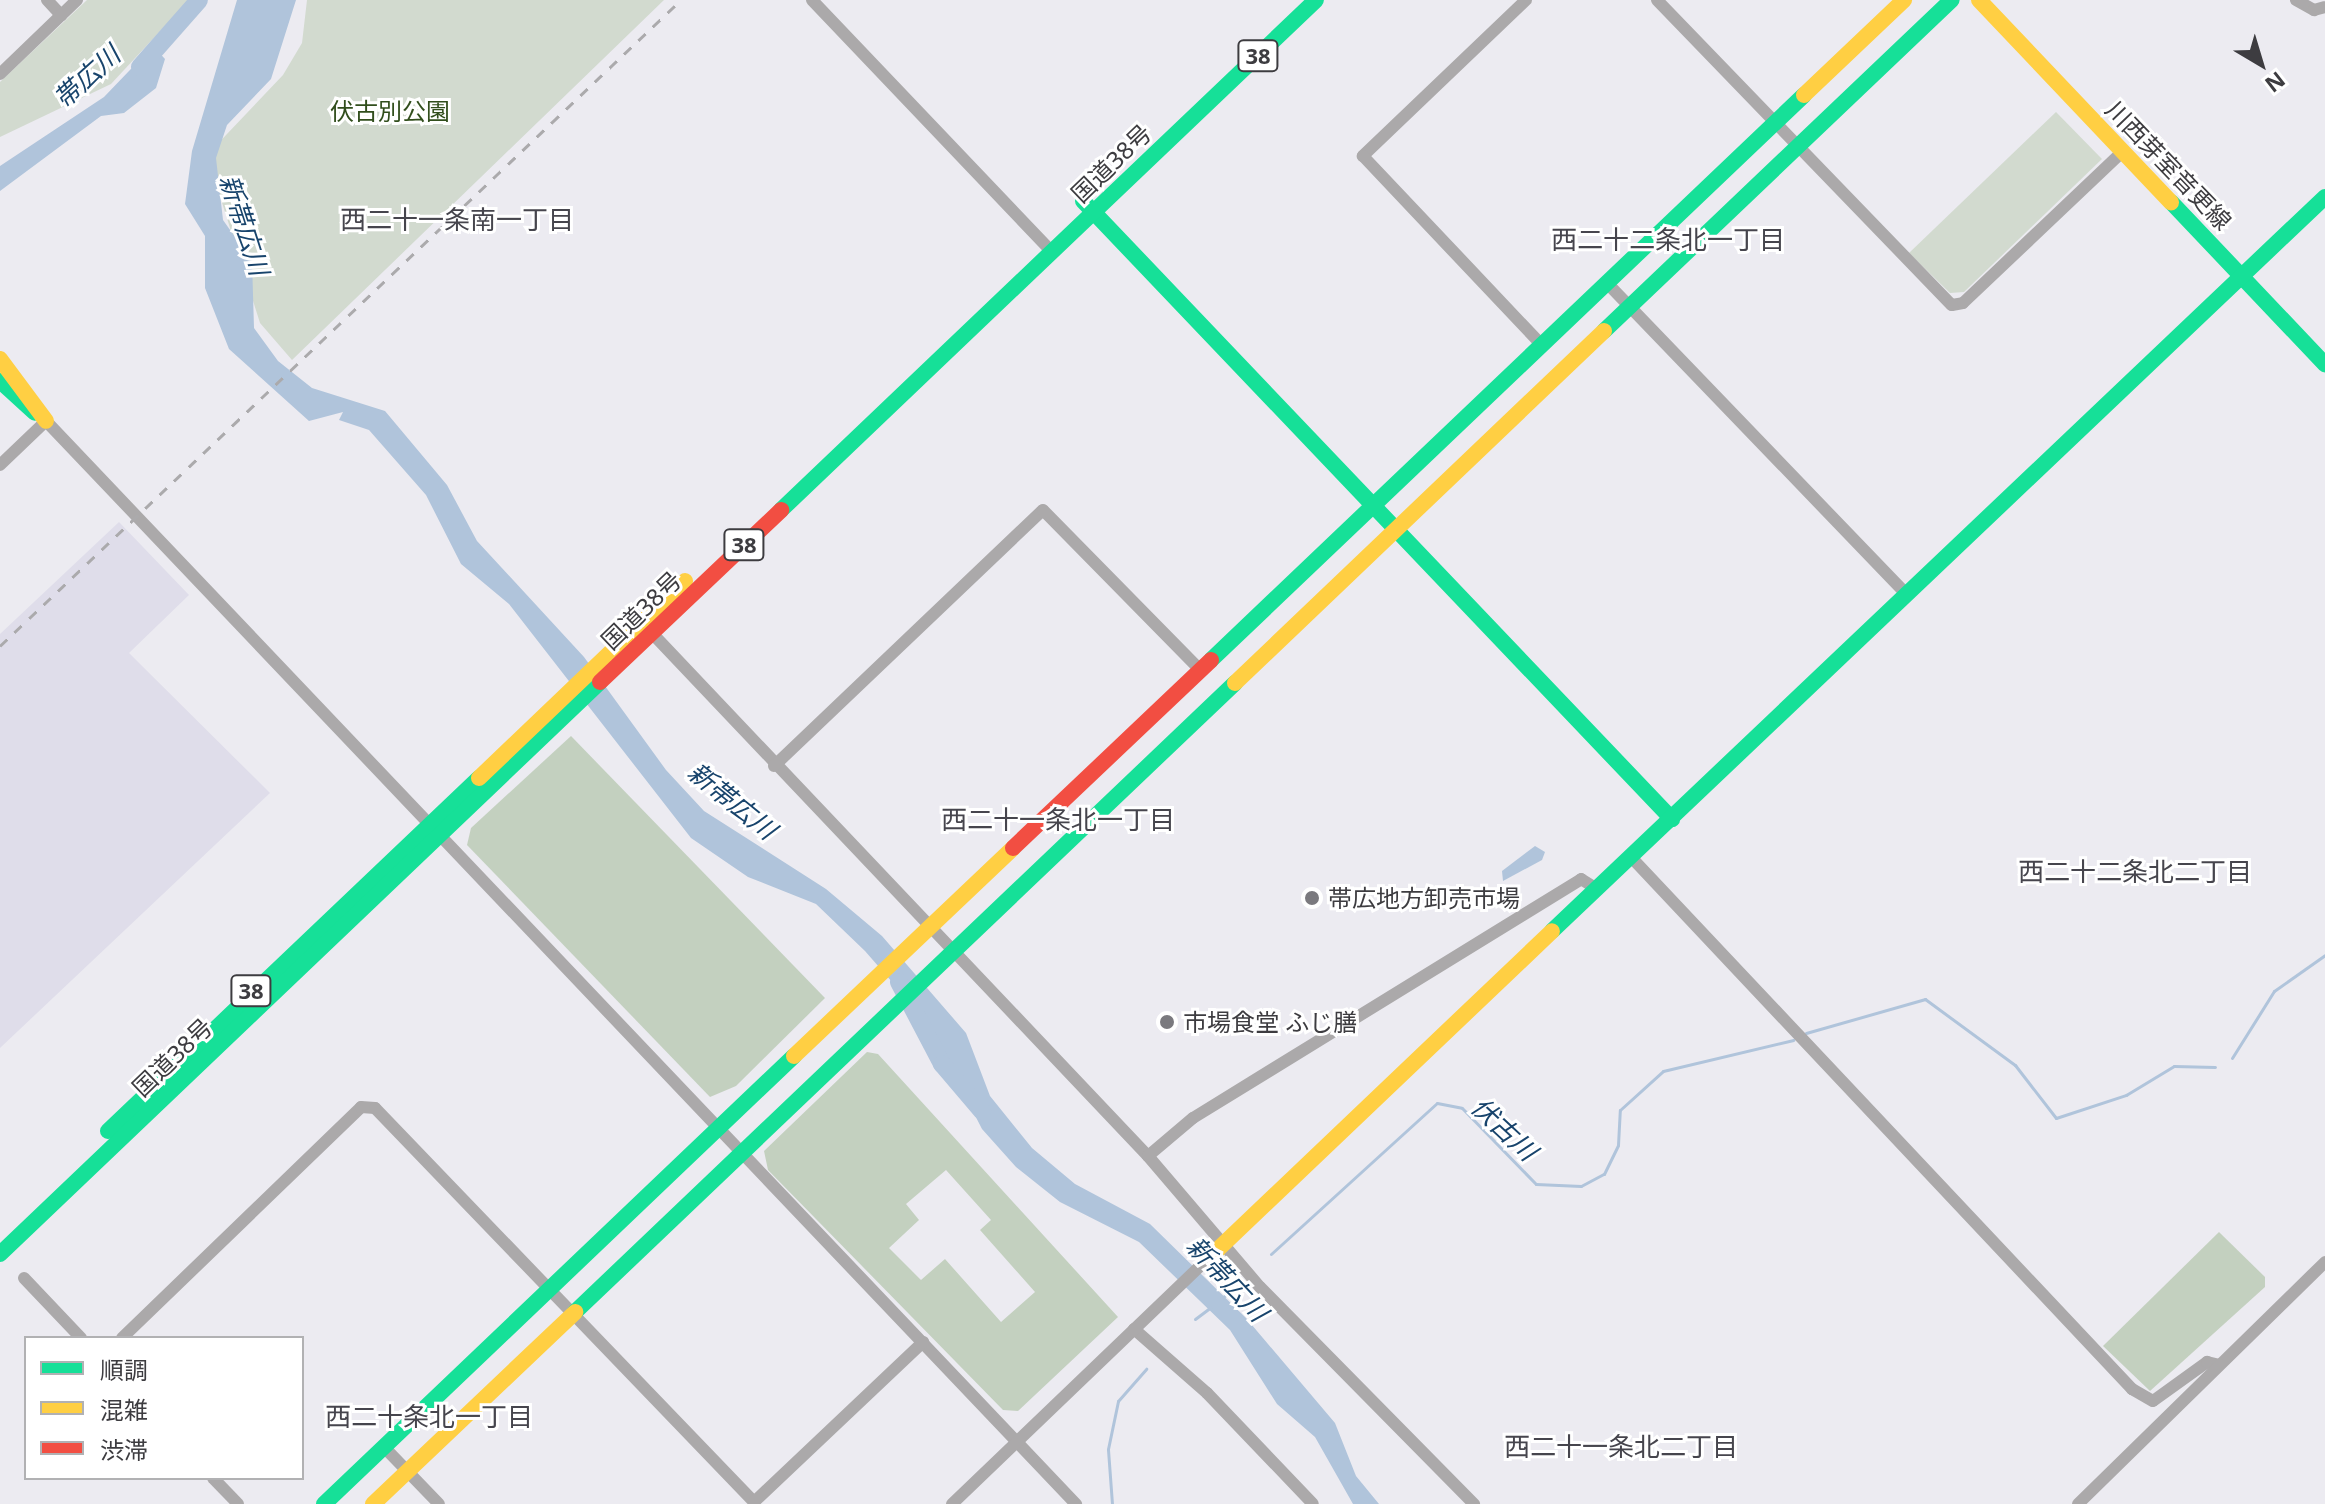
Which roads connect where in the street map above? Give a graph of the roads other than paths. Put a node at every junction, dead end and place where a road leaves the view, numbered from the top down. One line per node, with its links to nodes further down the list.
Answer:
1 (47, 0): 13 (street)
2 (77, 0): 13 (street)
3 (812, 0): 20 (street)
4 (1296, 0): 19 (main road, 国道38号 / 38)
5 (1316, 0): 19 (main road, 国道38号 / 38)
6 (1526, 0): 24 (street)
7 (1657, 0): 15 (street)
8 (1904, 0): 15 (main road)
9 (1952, 0): 16 (main road)
10 (1979, 0): 17 (main road, 川西芽室音更線)
11 (2296, 0): 12 (street)
12 (2325, 7)
13 (61, 15): 14 (street)
14 (0, 74)
15 (1775, 124): 16 (street); 22 (main road)
16 (1796, 148): 17 (street); 23 (main road)
17 (2123, 151): 21 (main road, 川西芽室音更線)
18 (2325, 197): 21 (main road)
19 (1089, 207): 20 (main road, 国道38号 / 38); 30 (main road)
20 (1047, 247): 33 (main road, 国道38号 / 38)
21 (2242, 276): 26 (main road, 川西芽室音更線); 32 (main road)
22 (1607, 283): 23 (street); 24 (main road)
23 (1630, 306): 31 (main road); 32 (street)
24 (1542, 345): 30 (main road)
25 (0, 359): 28 (main road)
26 (2325, 364)
27 (0, 381): 28 (main road)
28 (46, 421): 29 (street); 37 (street)
29 (0, 465)
30 (1374, 506): 31 (main road); 34 (main road)
31 (1397, 529): 36 (main road); 41 (main road)
32 (1907, 595): 36 (main road)
33 (647, 627): 35 (street); 37 (main road, 国道38号 / 38)
34 (1200, 670): 35 (street); 40 (main road)
35 (774, 766): 40 (street)
36 (1672, 819): 38 (main road)
37 (434, 829): 42 (street); 45 (main road, 国道38号 / 38); 47 (main road, 国道38号 / 38)
38 (1631, 857): 39 (main road); 57 (street)
39 (1597, 889): 44 (street); 46 (main road)
40 (923, 934): 41 (street); 42 (main road)
41 (953, 952): 43 (main road); 44 (street)
42 (719, 1128): 43 (street); 51 (main road)
43 (742, 1152): 52 (main road); 56 (street)
44 (1148, 1156): 46 (street)
45 (0, 1234)
46 (1226, 1241): 48 (main road); 69 (street)
47 (0, 1254)
48 (1213, 1254): 53 (street)
49 (2325, 1262): 57 (street)
50 (24, 1278): 54 (street)
51 (550, 1290): 52 (street); 55 (street); 59 (main road)
52 (572, 1314): 56 (street); 60 (main road)
53 (1134, 1329): 58 (street); 68 (street)
54 (79, 1336)
55 (124, 1336)
56 (923, 1342): 58 (street)
57 (2219, 1365): 70 (street)
58 (1017, 1441): 66 (street); 67 (street)
59 (384, 1447): 60 (street); 63 (main road)
60 (408, 1471): 64 (main road); 65 (street)
61 (215, 1480): 62 (street)
62 (238, 1504)
63 (324, 1504)
64 (373, 1504)
65 (439, 1504)
66 (952, 1504)
67 (1076, 1504)
68 (1313, 1504)
69 (1474, 1504)
70 (2078, 1504)

